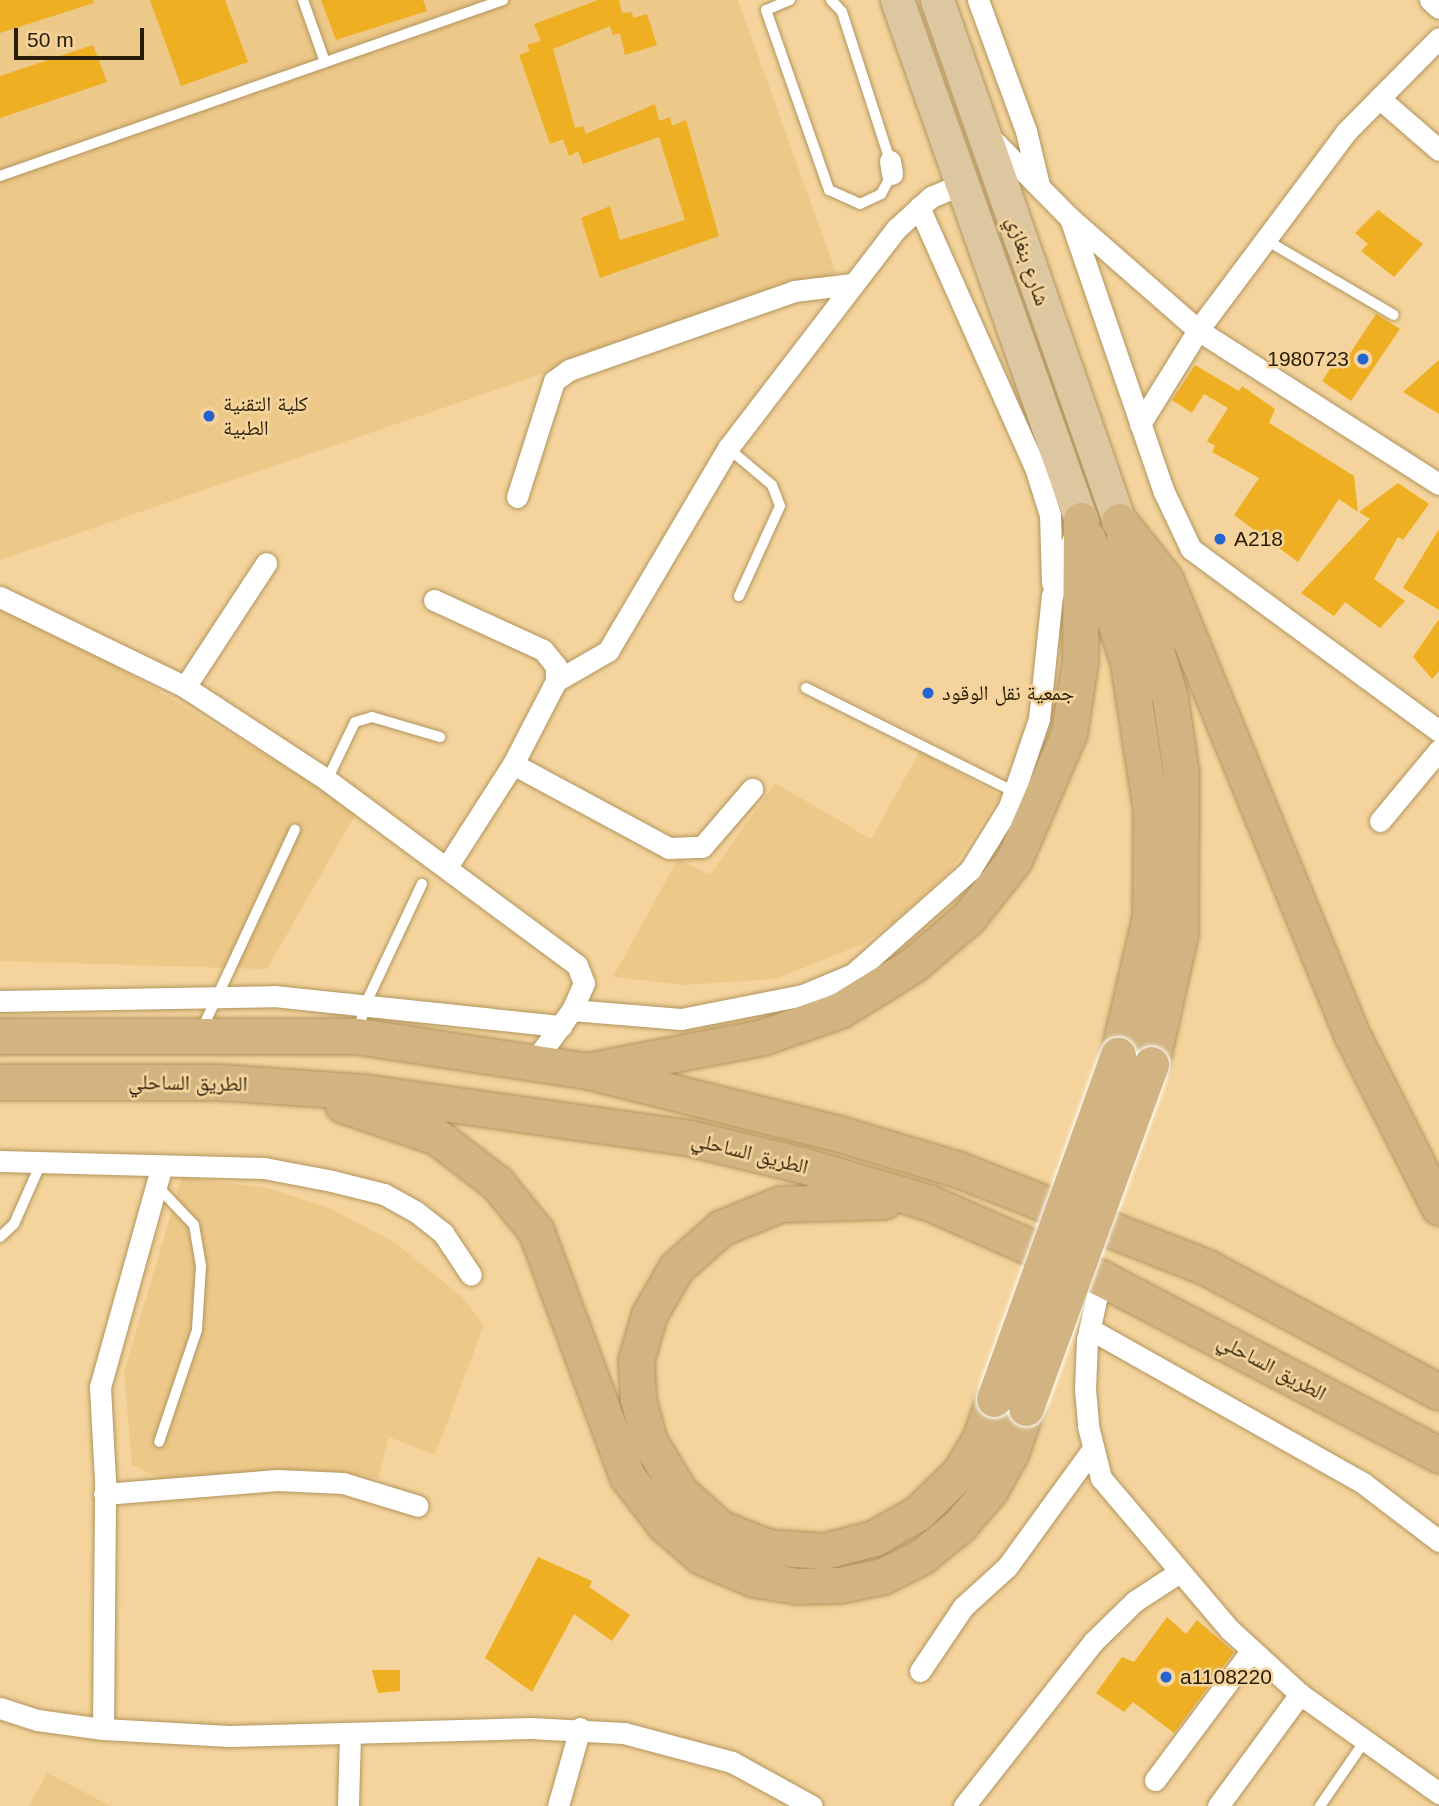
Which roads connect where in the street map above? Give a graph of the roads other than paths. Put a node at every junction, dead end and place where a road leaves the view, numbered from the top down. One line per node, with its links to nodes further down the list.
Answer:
1 (303, 0): 12 (lane)
2 (503, 0): 12 (lane)
3 (790, 0): 9 (lane)
4 (831, 0): 9 (lane)
5 (897, 0): 17 (main road, شارع بنغازي)
6 (937, 0): 14 (main road, شارع بنغازي)
7 (978, 0): 18 (street)
8 (1430, 0): 10 (street)
9 (764, 5)
10 (1439, 8)
11 (1439, 38): 13 (street)
12 (325, 62): 16 (lane)
13 (1379, 98): 15 (street); 21 (street)
14 (982, 128): 18 (street); 30 (main road, شارع بنغازي)
15 (1439, 150)
16 (0, 176)
17 (962, 184): 19 (street); 29 (main road, شارع بنغازي)
18 (1040, 188): 20 (street)
19 (919, 207): 22 (street); 33 (street)
20 (1070, 218): 24 (street); 25 (street)
21 (1266, 240): 23 (lane); 24 (street)
22 (853, 284): 26 (street); 28 (street)
23 (1394, 315)
24 (1198, 330): 25 (street); 27 (street)
25 (1140, 424): 39 (street)
26 (728, 448): 32 (lane); 36 (street)
27 (1439, 484)
28 (517, 497)
29 (1081, 520): 33 (street); 57 (highway); 58 (highway)
30 (1119, 521): 57 (highway); 66 (highway)
31 (266, 563): 37 (street)
32 (739, 596)
33 (1052, 596): 45 (street)
34 (0, 597): 37 (street)
35 (435, 600): 36 (street)
36 (556, 681): 42 (street)
37 (185, 687): 43 (street)
38 (806, 688): 45 (lane)
39 (1439, 731)
40 (440, 737): 43 (lane)
41 (1439, 750): 46 (street)
42 (513, 764): 44 (street); 48 (street)
43 (327, 780): 48 (street)
44 (752, 789)
45 (1015, 792): 52 (street)
46 (1380, 821)
47 (295, 830): 50 (lane)
48 (447, 867): 52 (street)
49 (422, 884): 53 (lane)
50 (215, 997): 51 (street); 53 (street); 54 (lane)
51 (0, 1001)
52 (566, 1018): 53 (street); 56 (street)
53 (361, 1021): 54 (highway, الطريق الساحلي); 56 (highway, الطريق الساحلي)
54 (201, 1032): 55 (highway, الطريق الساحلي)
55 (0, 1036)
56 (536, 1059): 58 (highway, الطريق الساحلي)
57 (1135, 1059): 72 (highway, bridge)
58 (588, 1071): 71 (highway, الطريق الساحلي)
59 (0, 1082): 60 (highway, الطريق الساحلي)
60 (219, 1082): 65 (highway, الطريق الساحلي); 72 (highway)
61 (0, 1161): 62 (street)
62 (41, 1163): 63 (street); 67 (lane)
63 (162, 1165): 64 (street); 68 (street)
64 (158, 1187): 73 (lane); 76 (street)
65 (930, 1203): 69 (highway, الطريق الساحلي); 72 (highway)
66 (1439, 1207)
67 (0, 1237)
68 (471, 1275)
69 (1101, 1278): 70 (street); 75 (highway, الطريق الساحلي)
70 (1090, 1329): 74 (street); 78 (street)
71 (1439, 1392)
72 (1010, 1403)
73 (159, 1442)
74 (1092, 1450): 79 (street); 81 (street)
75 (1439, 1455)
76 (104, 1494): 77 (street); 84 (street)
77 (418, 1506)
78 (1439, 1541)
79 (1178, 1573): 80 (street); 93 (street)
80 (1252, 1650): 82 (street); 88 (street)
81 (920, 1671)
82 (1300, 1694): 87 (street); 94 (street)
83 (0, 1708): 84 (street)
84 (103, 1728): 86 (street)
85 (580, 1728): 86 (street); 91 (street); 92 (street)
86 (350, 1734): 90 (street)
87 (1364, 1742): 89 (street); 95 (lane)
88 (1155, 1780)
89 (1439, 1793)
90 (348, 1806)
91 (558, 1806)
92 (813, 1806)
93 (964, 1806)
94 (1218, 1806)
95 (1320, 1806)

